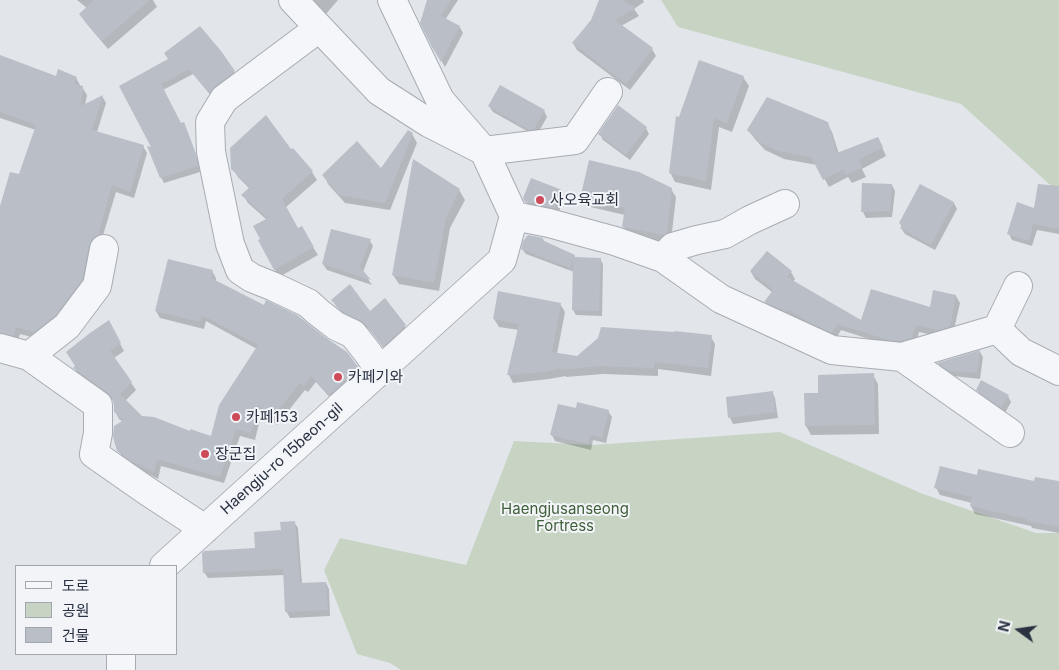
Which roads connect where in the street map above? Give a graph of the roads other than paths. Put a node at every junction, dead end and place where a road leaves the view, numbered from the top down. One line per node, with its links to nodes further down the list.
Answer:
1 (293, 0): 3 (street)
2 (392, 0): 5 (street)
3 (320, 28): 5 (street); 15 (street)
4 (608, 92): 5 (street)
5 (484, 151): 7 (street)
6 (785, 204): 9 (street)
7 (514, 216): 9 (street); 15 (street, Haengju-ro 15beon-gil)
8 (104, 249): 13 (street)
9 (663, 258): 14 (street)
10 (1018, 286): 11 (street)
11 (997, 329): 14 (street); 16 (street)
12 (0, 348): 13 (street)
13 (29, 356): 18 (street)
14 (902, 357): 17 (street)
15 (380, 371): 18 (street, Haengju-ro 15beon-gil)
16 (1059, 371)
17 (1010, 434)
18 (205, 529): 19 (street, Haengju-ro 15beon-gil)
19 (165, 565)
20 (121, 655): 21 (street)
21 (121, 670)

